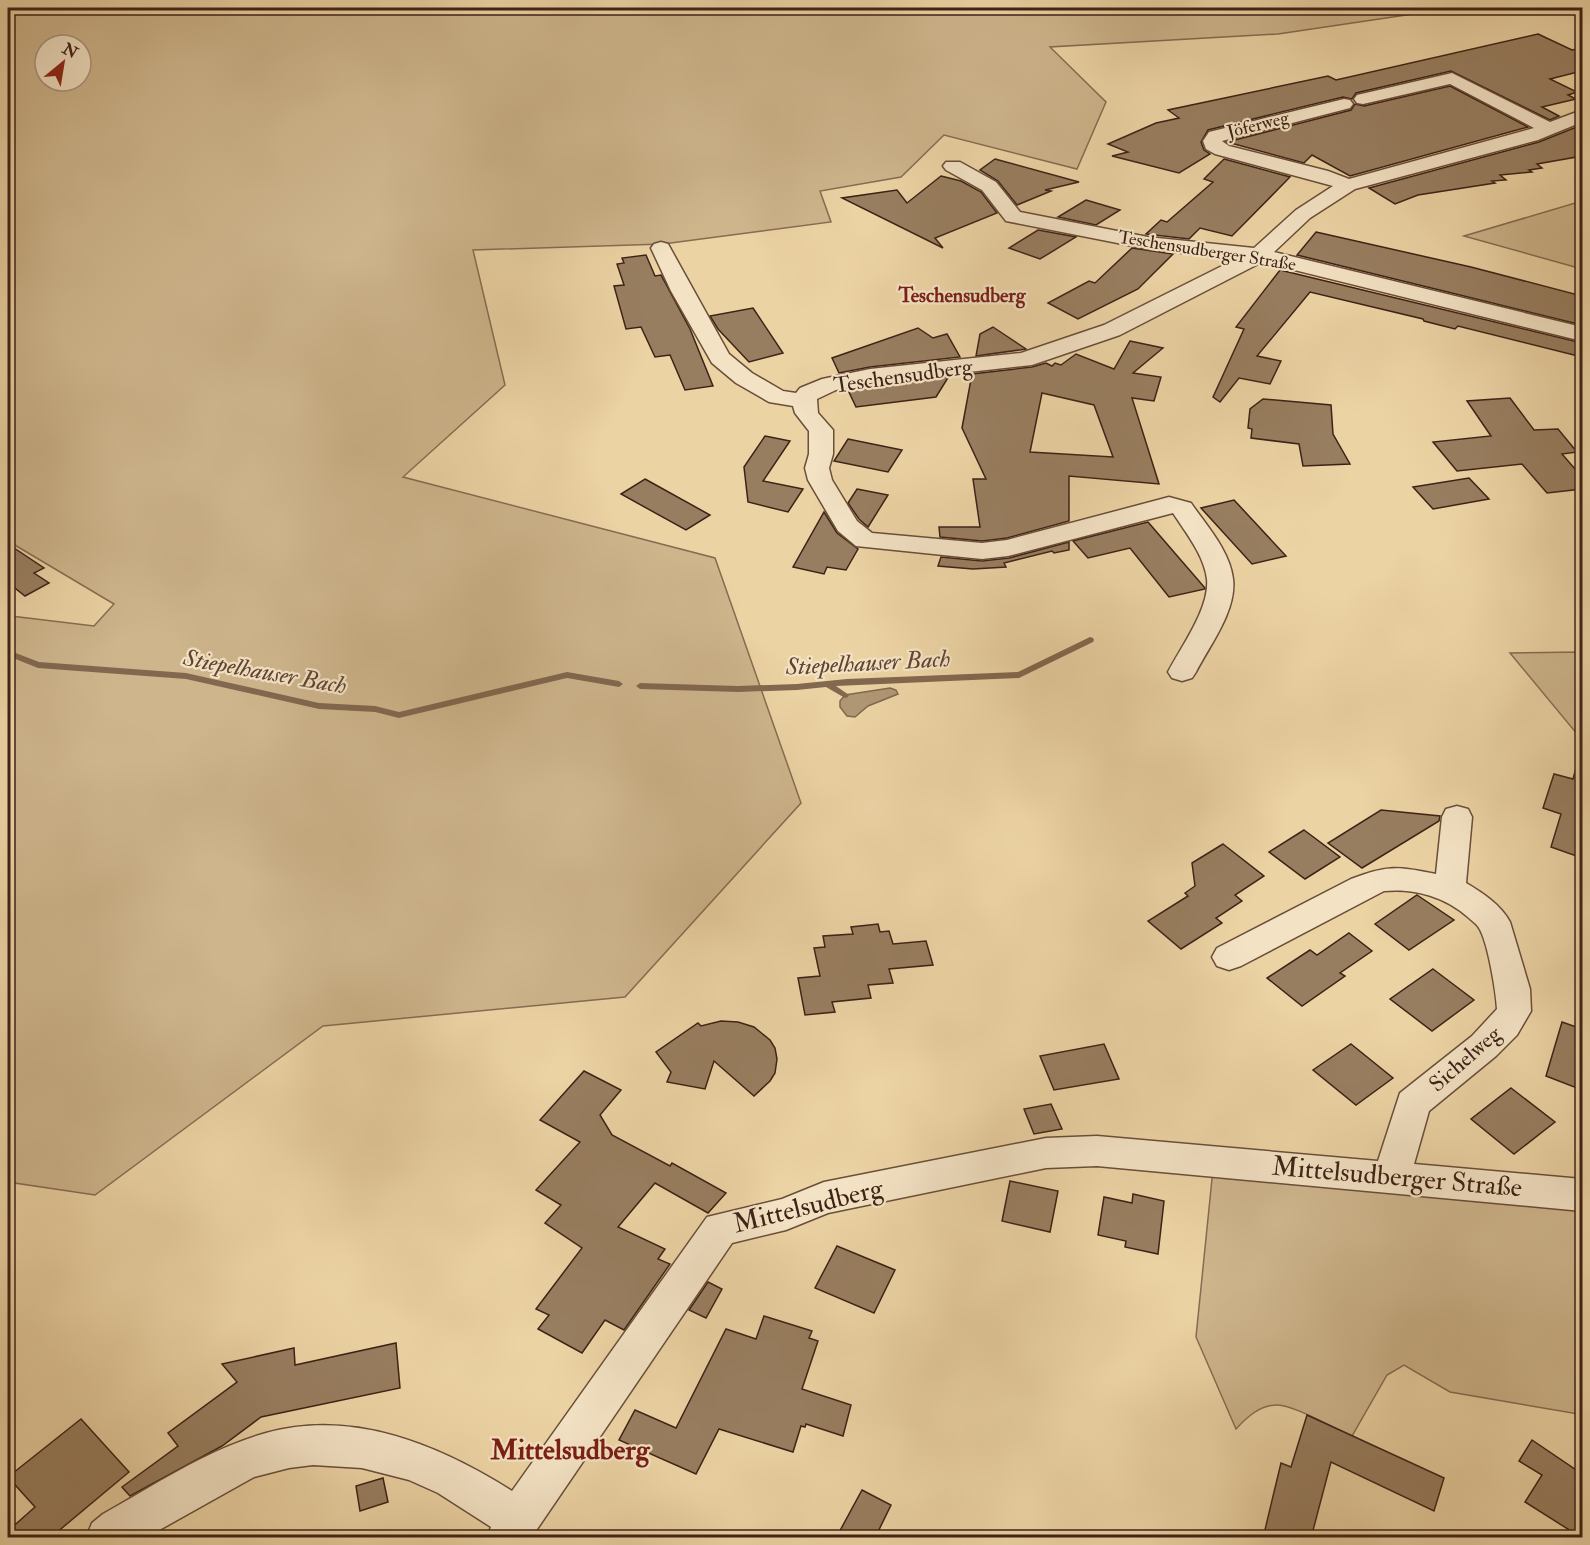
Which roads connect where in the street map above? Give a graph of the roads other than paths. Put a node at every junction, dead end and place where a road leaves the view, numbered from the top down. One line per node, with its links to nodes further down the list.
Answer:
1 (1582, 116): 2 (street)
2 (1551, 130): 4 (street); 4 (street, Jöferweg)
3 (953, 166): 6 (street, Teschensudberger Straße)
4 (1348, 185): 6 (street)
5 (661, 248): 8 (street)
6 (1259, 255): 7 (street, Teschensudberger Straße); 8 (street, Teschensudberg)
7 (1582, 334)
8 (803, 401): 9 (street, Teschensudberg)
9 (1182, 672)
10 (1456, 817): 11 (street)
11 (1450, 888): 12 (street, Sichelweg); 14 (street, Sichelweg)
12 (1229, 957)
13 (1211, 1160): 14 (street, Mittelsudberger Straße); 16 (street, Mittelsudberg)
14 (1390, 1178): 15 (street, Mittelsudberger Straße)
15 (1582, 1195)
16 (513, 1528): 17 (street, Mittelsudberg)
17 (107, 1538)

